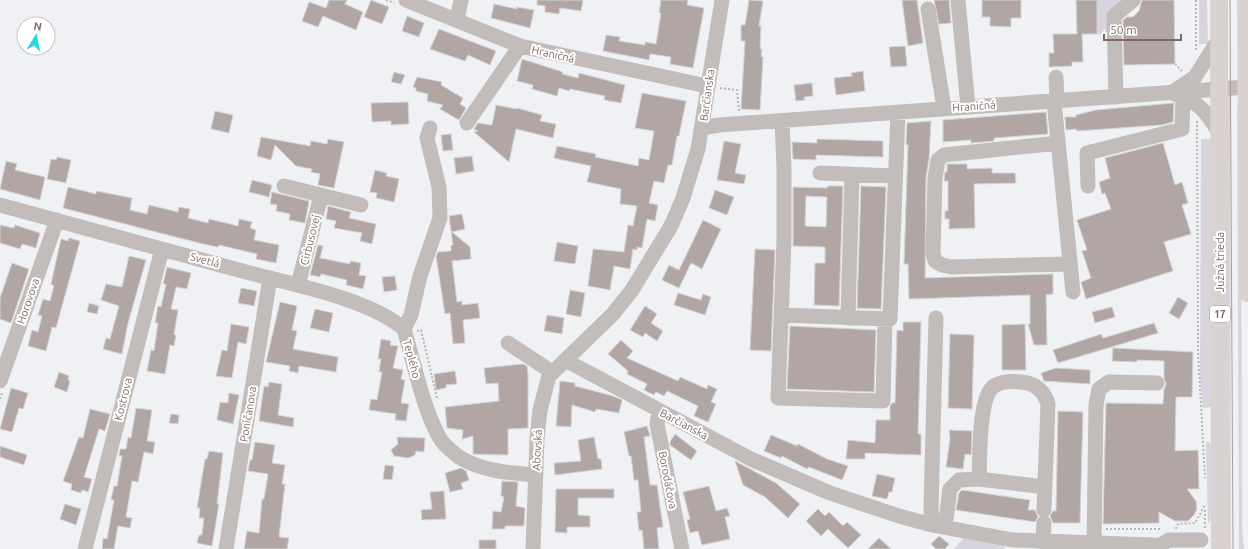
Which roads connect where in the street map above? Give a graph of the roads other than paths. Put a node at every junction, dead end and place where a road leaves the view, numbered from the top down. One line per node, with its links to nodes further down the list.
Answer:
1 (406, 0): 9 (street, Hraničná)
2 (461, 0): 9 (street)
3 (722, 0): 13 (street, Barčianska)
4 (958, 0): 19 (street)
5 (1133, 0): 17 (street)
6 (1246, 0): 14 (main road)
7 (1218, 1): 10 (main road, Južná trieda / 17)
8 (928, 9): 20 (street)
9 (457, 20): 11 (street, Hraničná)
10 (1219, 39): 15 (main road, Južná trieda / 17); 16 (street)
11 (520, 46): 13 (street, Hraničná); 23 (street)
12 (1056, 76): 18 (street)
13 (713, 87): 25 (street, Barčianska)
14 (1247, 87): 15 (street, Hraničná); 36 (main road)
15 (1220, 89): 16 (street, Hraničná); 26 (main road, Južná trieda / 17)
16 (1176, 95): 17 (street, Hraničná); 26 (street); 32 (street)
17 (1116, 97): 18 (street, Hraničná)
18 (1056, 101): 19 (street, Hraničná); 27 (street)
19 (968, 107): 20 (street, Hraničná)
20 (944, 108): 21 (street, Hraničná)
21 (898, 112): 22 (street, Hraničná); 30 (street)
22 (782, 121): 25 (street, Hraničná); 44 (street)
23 (467, 123)
24 (430, 128): 48 (street, Teplého)
25 (702, 128): 50 (street, Barčianska)
26 (1220, 134): 67 (main road, Južná trieda / 17)
27 (1058, 144): 39 (street); 39 (street)
28 (820, 173): 29 (street)
29 (852, 174): 30 (street); 45 (street)
30 (895, 176): 47 (street)
31 (284, 186): 33 (street)
32 (1088, 186)
33 (321, 196): 35 (street); 41 (street, Cirbusovej)
34 (0, 205): 37 (street, Svetlá)
35 (361, 205)
36 (1248, 211): 43 (main road)
37 (57, 220): 38 (street, Svetlá); 52 (street, Horovova)
38 (162, 249): 40 (street, Svetlá); 63 (street, Kostrova)
39 (1070, 264): 42 (street)
40 (270, 278): 41 (street, Svetlá); 64 (street, Poničanova)
41 (298, 286): 48 (street, Svetlá)
42 (1073, 292)
43 (1248, 293)
44 (781, 315): 45 (street); 47 (street)
45 (848, 318): 47 (street)
46 (936, 318): 58 (street)
47 (885, 319)
48 (405, 332): 55 (street, Teplého)
49 (508, 344): 51 (street)
50 (565, 360): 51 (street, Abovská); 54 (street, Barčianska)
51 (552, 372): 55 (street, Abovská)
52 (0, 381)
53 (1157, 383): 62 (street)
54 (659, 410): 58 (street, Barčianska); 66 (street, Borodáčova)
55 (536, 475): 65 (street, Abovská)
56 (979, 479): 57 (street); 57 (street); 58 (street)
57 (1045, 486): 60 (street)
58 (938, 526): 61 (street, Barčianska)
59 (1203, 536): 62 (street, Barčianska)
60 (1044, 542): 61 (street, Barčianska); 62 (street, Barčianska)
61 (1013, 545)
62 (1088, 546)
63 (85, 549)
64 (226, 549)
65 (533, 549)
66 (682, 549)
67 (1220, 549)

